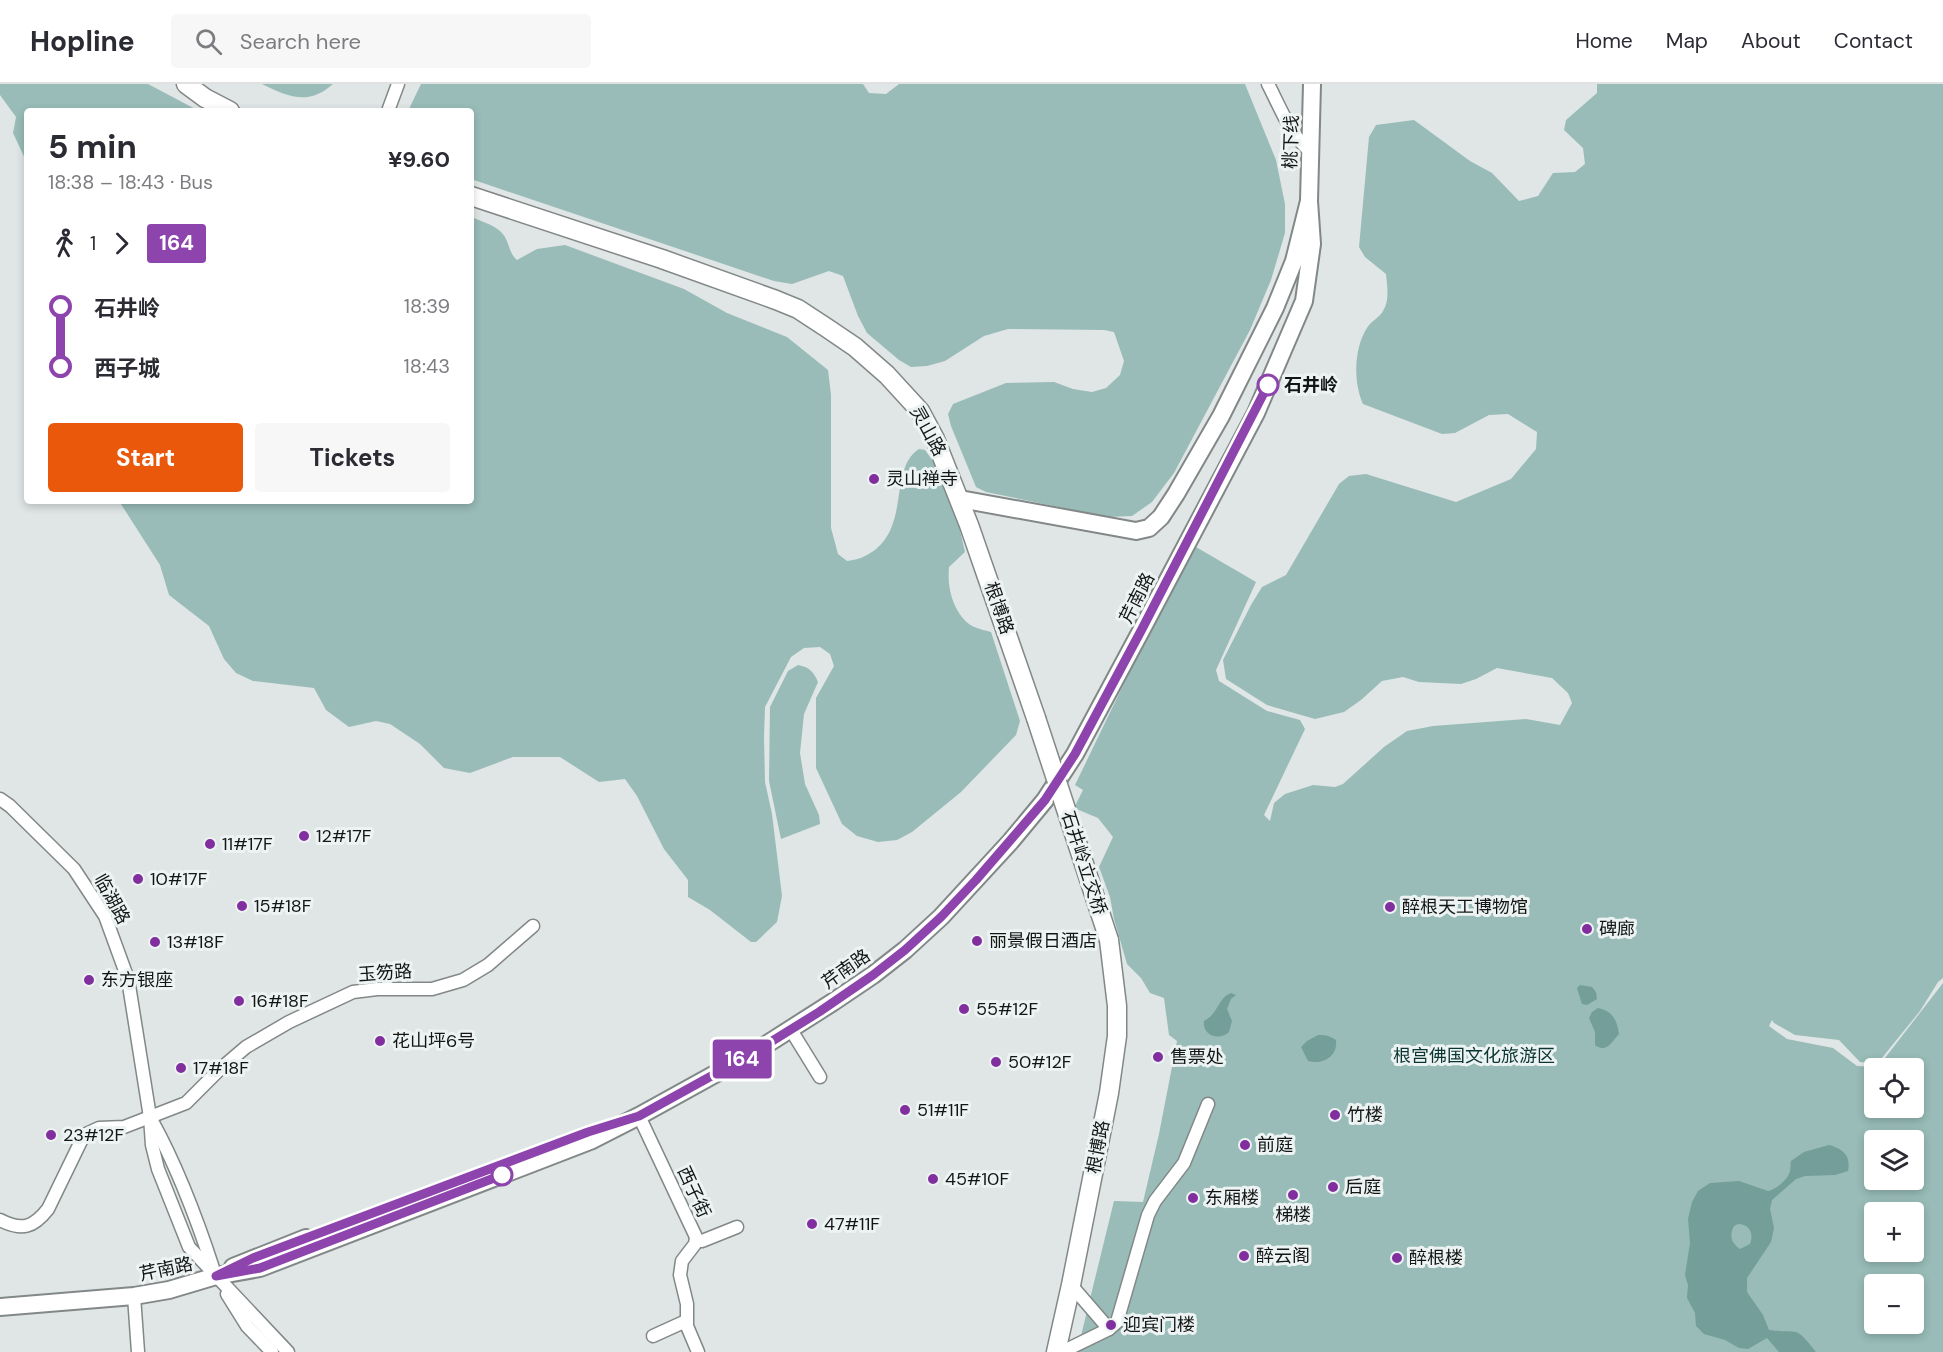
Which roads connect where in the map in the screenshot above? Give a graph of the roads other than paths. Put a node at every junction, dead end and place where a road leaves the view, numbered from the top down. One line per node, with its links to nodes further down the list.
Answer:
1 (186, 84): 5 (highway)
2 (398, 84): 6 (street)
3 (1268, 84): 7 (street)
4 (1312, 84): 7 (main road, 桃下线)
5 (224, 108)
6 (389, 108)
7 (1311, 152): 9 (main road, 桃下线)
8 (474, 197): 10 (highway, 灵山路)
9 (1309, 201): 10 (main road); 15 (main road, 芹南路)
10 (960, 498): 11 (highway, 根博路)
11 (1036, 718): 14 (highway, 石井岭立交桥, bridge)
12 (0, 799): 19 (street, 临湖路)
13 (533, 926): 19 (street, 玉笏路)
14 (1109, 940): 24 (highway, 根博路)
15 (791, 1030): 16 (street); 18 (main road, 芹南路)
16 (820, 1077)
17 (1208, 1104): 28 (street)
18 (639, 1116): 22 (street, 西子街); 23 (main road, 芹南路)
19 (150, 1117): 20 (street, 玉笏路); 23 (street, 临湖路)
20 (0, 1220)
21 (737, 1227): 22 (street)
22 (696, 1241): 27 (street, 西子街)
23 (216, 1276): 25 (main road, 芹南路); 31 (street); 32 (street)
24 (1071, 1285): 28 (street); 34 (highway, 根博路)
25 (134, 1296): 26 (main road, 芹南路); 30 (street)
26 (0, 1307)
27 (686, 1321): 29 (street); 33 (street, 西子街)
28 (1109, 1329): 35 (street)
29 (653, 1336)
30 (138, 1352)
31 (272, 1352)
32 (288, 1352)
33 (698, 1352)
34 (1056, 1352)
35 (1062, 1352)

